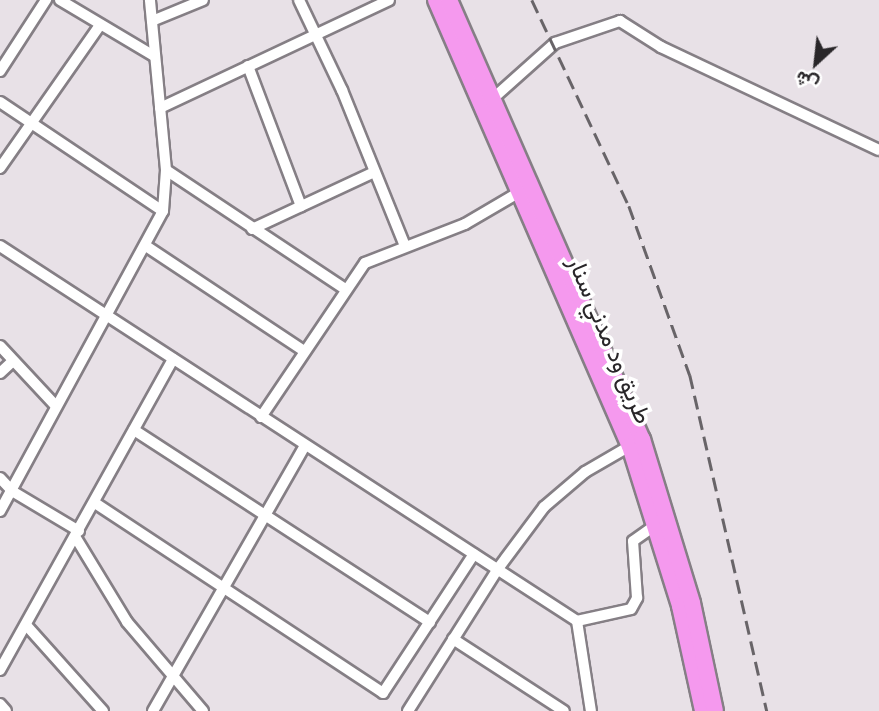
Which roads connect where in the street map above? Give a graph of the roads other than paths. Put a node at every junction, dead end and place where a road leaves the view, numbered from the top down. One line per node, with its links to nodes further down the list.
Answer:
1 (46, 0): 14 (street)
2 (60, 0): 10 (street)
3 (150, 0): 9 (street)
4 (203, 0): 9 (street)
5 (299, 0): 11 (street)
6 (389, 0): 11 (street)
7 (436, 0): 16 (highway, طريق ود مدني سنار)
8 (449, 0): 16 (highway, طريق ود مدني سنار)
9 (152, 21): 12 (street)
10 (100, 25): 12 (street); 18 (street)
11 (317, 31): 13 (street); 22 (street)
12 (154, 56): 17 (street)
13 (248, 66): 17 (street); 24 (street)
14 (0, 71)
15 (0, 102): 18 (street)
16 (487, 103): 19 (street); 23 (highway, طريق ود مدني سنار)
17 (160, 108): 21 (street)
18 (33, 123): 20 (street); 25 (street)
19 (879, 150)
20 (0, 168)
21 (166, 170): 25 (street); 26 (street)
22 (374, 172): 24 (street); 29 (street)
23 (526, 188): 29 (street); 40 (highway, طريق ود مدني سنار)
24 (301, 206): 26 (street)
25 (163, 211): 28 (street)
26 (252, 229): 30 (street)
27 (0, 246): 31 (street)
28 (146, 246): 31 (street); 33 (street)
29 (405, 246): 30 (street)
30 (345, 289): 33 (street)
31 (104, 314): 34 (street); 37 (street)
32 (0, 346): 35 (street)
33 (304, 351): 38 (street)
34 (173, 359): 38 (street); 39 (street)
35 (13, 362): 36 (street); 37 (street)
36 (0, 373)
37 (55, 405): 43 (street)
38 (261, 417): 41 (street)
39 (134, 430): 44 (street); 46 (street)
40 (636, 443): 47 (highway, طريق ود مدني سنار); 50 (street); 67 (highway, طريق ود مدني سنار)
41 (305, 446): 46 (street); 49 (street)
42 (0, 478): 43 (street)
43 (12, 491): 45 (street); 48 (street)
44 (95, 503): 48 (street); 51 (street)
45 (0, 511)
46 (265, 513): 51 (street); 53 (street)
47 (656, 525): 52 (street); 66 (highway, طريق ود مدني سنار)
48 (77, 535): 54 (street); 57 (street)
49 (474, 554): 50 (street); 53 (street)
50 (496, 570): 52 (street); 55 (street)
51 (225, 586): 53 (street); 57 (street)
52 (577, 621): 65 (street)
53 (430, 622)
54 (27, 626): 56 (street); 60 (street)
55 (453, 639): 63 (street); 64 (street)
56 (0, 670)
57 (172, 676): 61 (street); 62 (street)
58 (0, 704): 59 (street)
59 (6, 711)
60 (103, 711)
61 (153, 711)
62 (203, 711)
63 (410, 711)
64 (564, 711)
65 (591, 711)
66 (703, 711)
67 (715, 711)

